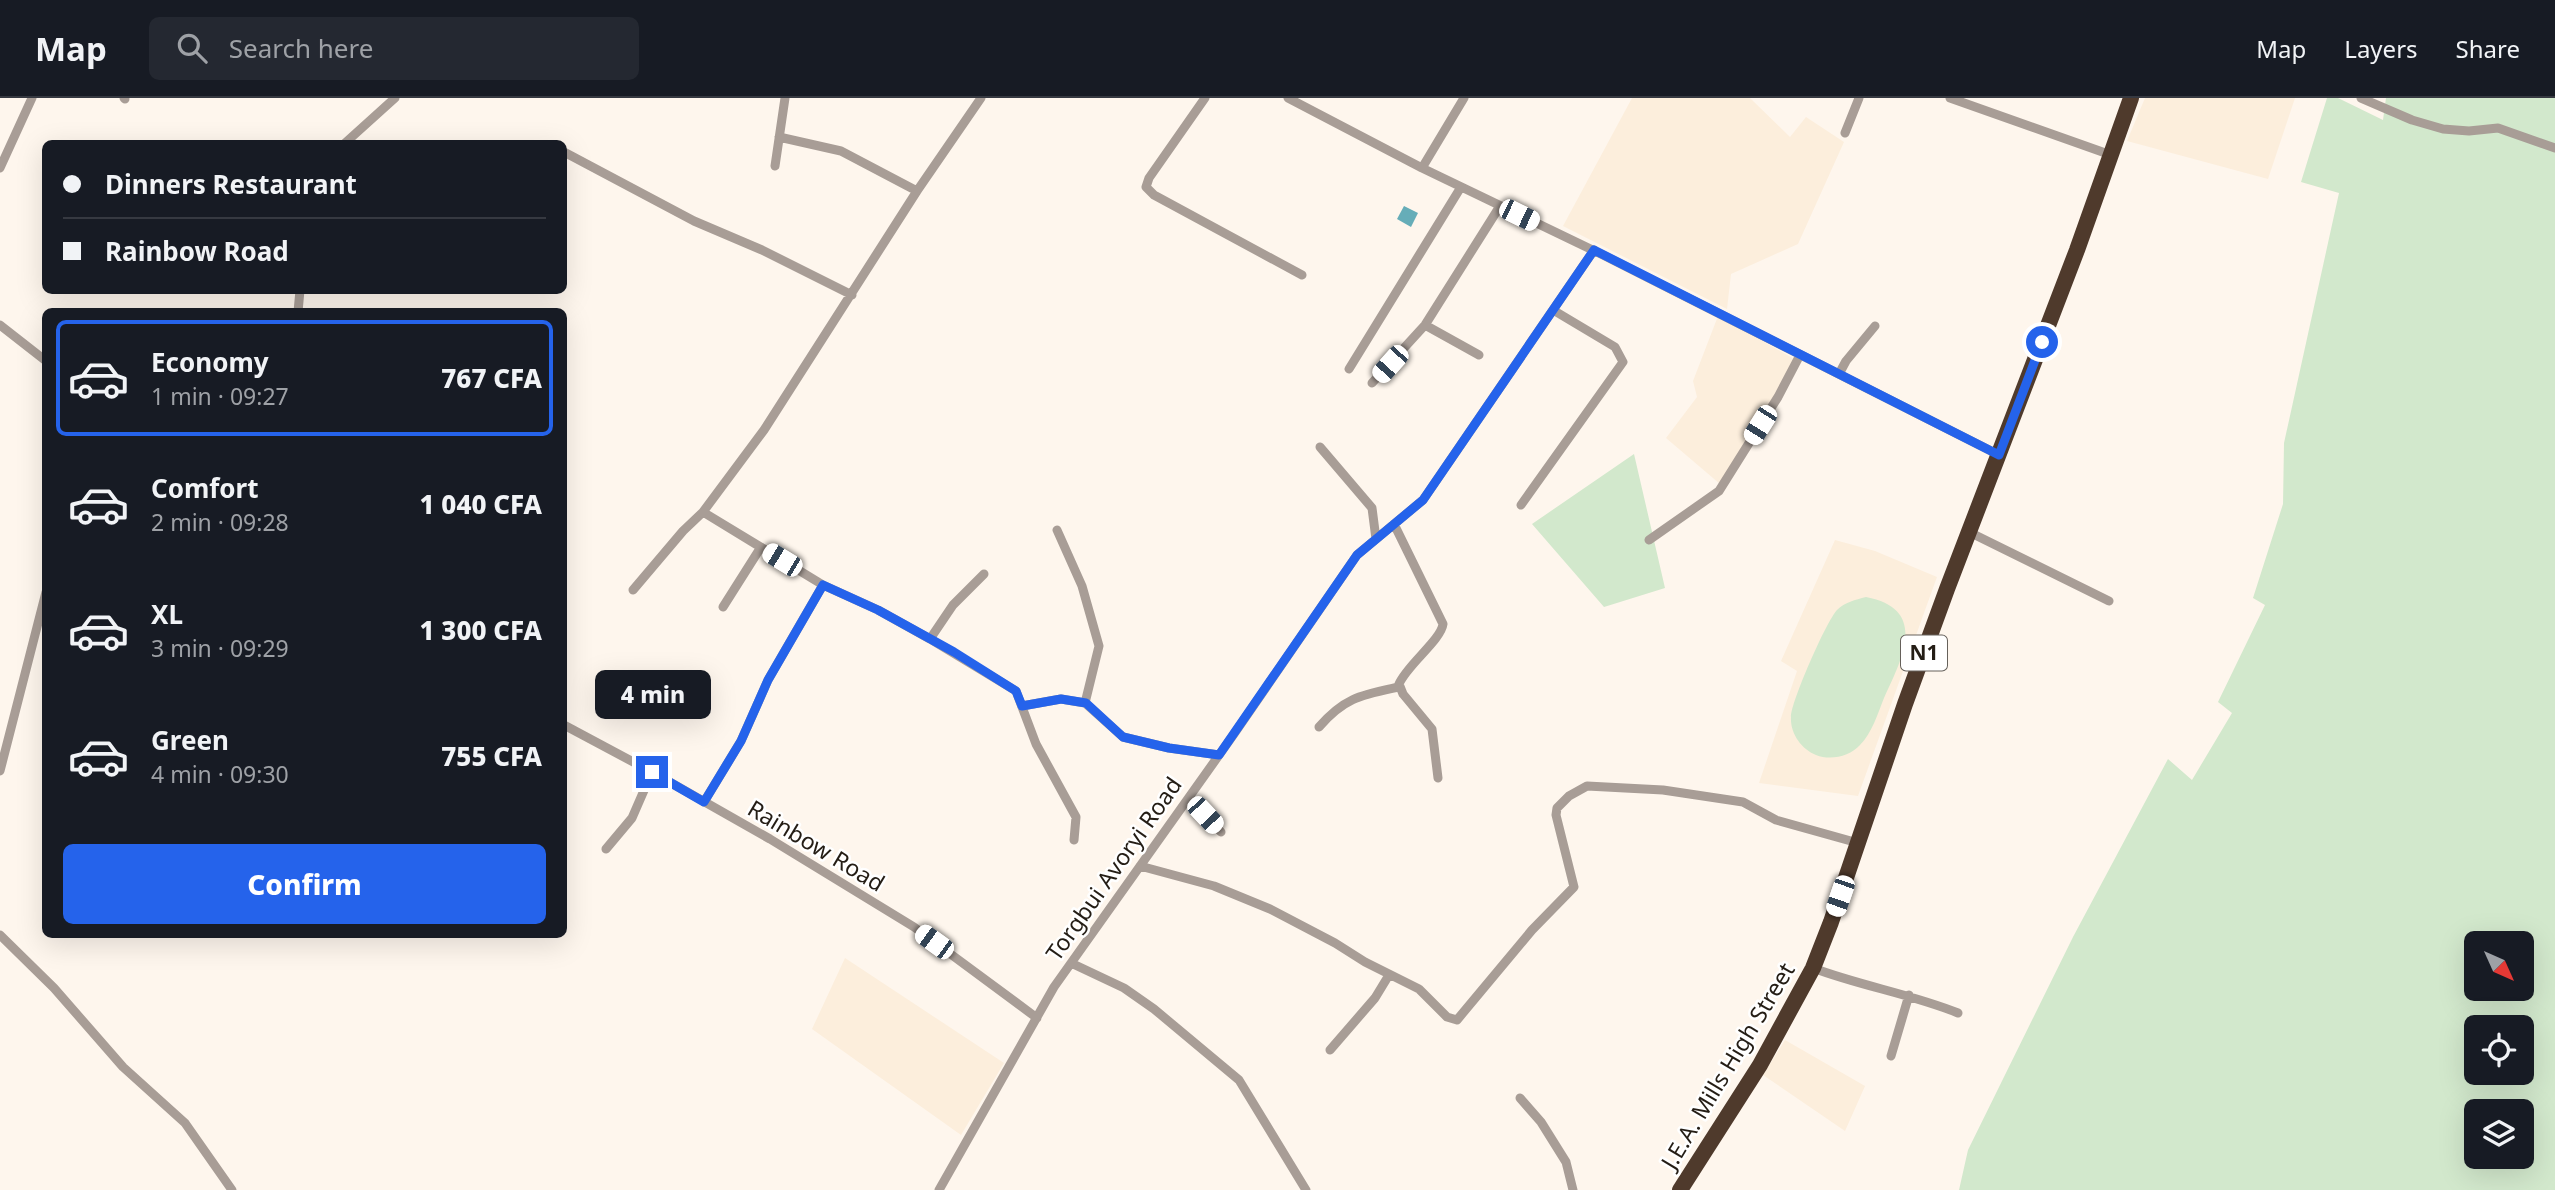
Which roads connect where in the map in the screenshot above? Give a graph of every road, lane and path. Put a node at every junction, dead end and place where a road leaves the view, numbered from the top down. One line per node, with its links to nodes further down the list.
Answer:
1 (32, 98): 20 (street)
2 (395, 98): 14 (street)
3 (785, 98): 13 (street)
4 (1205, 98): 25 (street)
5 (1288, 98): 19 (street)
6 (1464, 98): 19 (street)
7 (1859, 98): 12 (street)
8 (1950, 98): 17 (street)
9 (2131, 98): 17 (highway, J.E.A. Mills High Street / N1)
10 (2361, 98): 15 (street)
11 (976, 99): 22 (street)
12 (1845, 133)
13 (779, 138): 18 (street); 22 (street)
14 (348, 140)
15 (2555, 148)
16 (567, 154): 26 (street)
17 (2111, 155): 38 (highway, J.E.A. Mills High Street / N1)
18 (775, 166)
19 (1422, 167): 21 (street)
20 (0, 168)
21 (1461, 187): 23 (street); 34 (street)
22 (918, 191): 26 (street)
23 (1500, 206): 24 (street); 29 (street)
24 (1594, 250): 27 (street, Torgbui Avoryi Road); 32 (street)
25 (1302, 275)
26 (852, 295): 40 (street)
27 (1553, 310): 39 (street); 41 (street, Torgbui Avoryi Road)
28 (0, 325): 33 (street)
29 (1425, 325): 31 (street); 36 (street)
30 (1875, 326): 35 (street)
31 (1479, 355)
32 (1800, 355): 35 (street); 45 (street)
33 (42, 358)
34 (1349, 369)
35 (1839, 374): 38 (street)
36 (1372, 383)
37 (1320, 447): 44 (street)
38 (1999, 455): 43 (highway, J.E.A. Mills High Street / N1)
39 (1521, 505)
40 (703, 512): 46 (street); 49 (street)
41 (1394, 524): 44 (street, Torgbui Avoryi Road); 54 (street)
42 (1057, 530): 55 (street)
43 (1969, 532): 50 (street); 67 (highway, J.E.A. Mills High Street / N1)
44 (1376, 539): 59 (street, Torgbui Avoryi Road)
45 (1649, 540)
46 (761, 547): 48 (street); 51 (street)
47 (984, 574): 53 (street)
48 (823, 585): 53 (street); 64 (street)
49 (633, 590)
50 (2109, 601)
51 (723, 607)
52 (42, 608): 60 (street)
53 (930, 639): 56 (street)
54 (1399, 687): 57 (street); 62 (street)
55 (1086, 703): 56 (street); 59 (street)
56 (1022, 706): 66 (street)
57 (1319, 727)
58 (567, 728): 61 (street, Rainbow Road)
59 (1219, 755): 63 (street, Torgbui Avoryi Road)
60 (0, 771)
61 (652, 772): 64 (street, Rainbow Road); 68 (street)
62 (1438, 778)
63 (1189, 797): 65 (street); 69 (street, Torgbui Avoryi Road)
64 (704, 802): 76 (street, Rainbow Road)
65 (1221, 832)
66 (1074, 840)
67 (1858, 843): 72 (highway, J.E.A. Mills High Street / N1); 73 (street)
68 (606, 849)
69 (1140, 866): 71 (street, Torgbui Avoryi Road); 73 (street)
70 (0, 935): 80 (street)
71 (1072, 962): 76 (street, Torgbui Avoryi Road); 82 (street)
72 (1813, 968): 74 (street); 84 (highway, J.E.A. Mills High Street / N1)
73 (1389, 975): 77 (street)
74 (1909, 995): 75 (street); 78 (street)
75 (1958, 1013)
76 (1037, 1018): 81 (street, Torgbui Avoryi Road)
77 (1330, 1050)
78 (1891, 1056)
79 (1520, 1098): 83 (street)
80 (232, 1190)
81 (939, 1190)
82 (1306, 1190)
83 (1573, 1190)
84 (1680, 1190)

